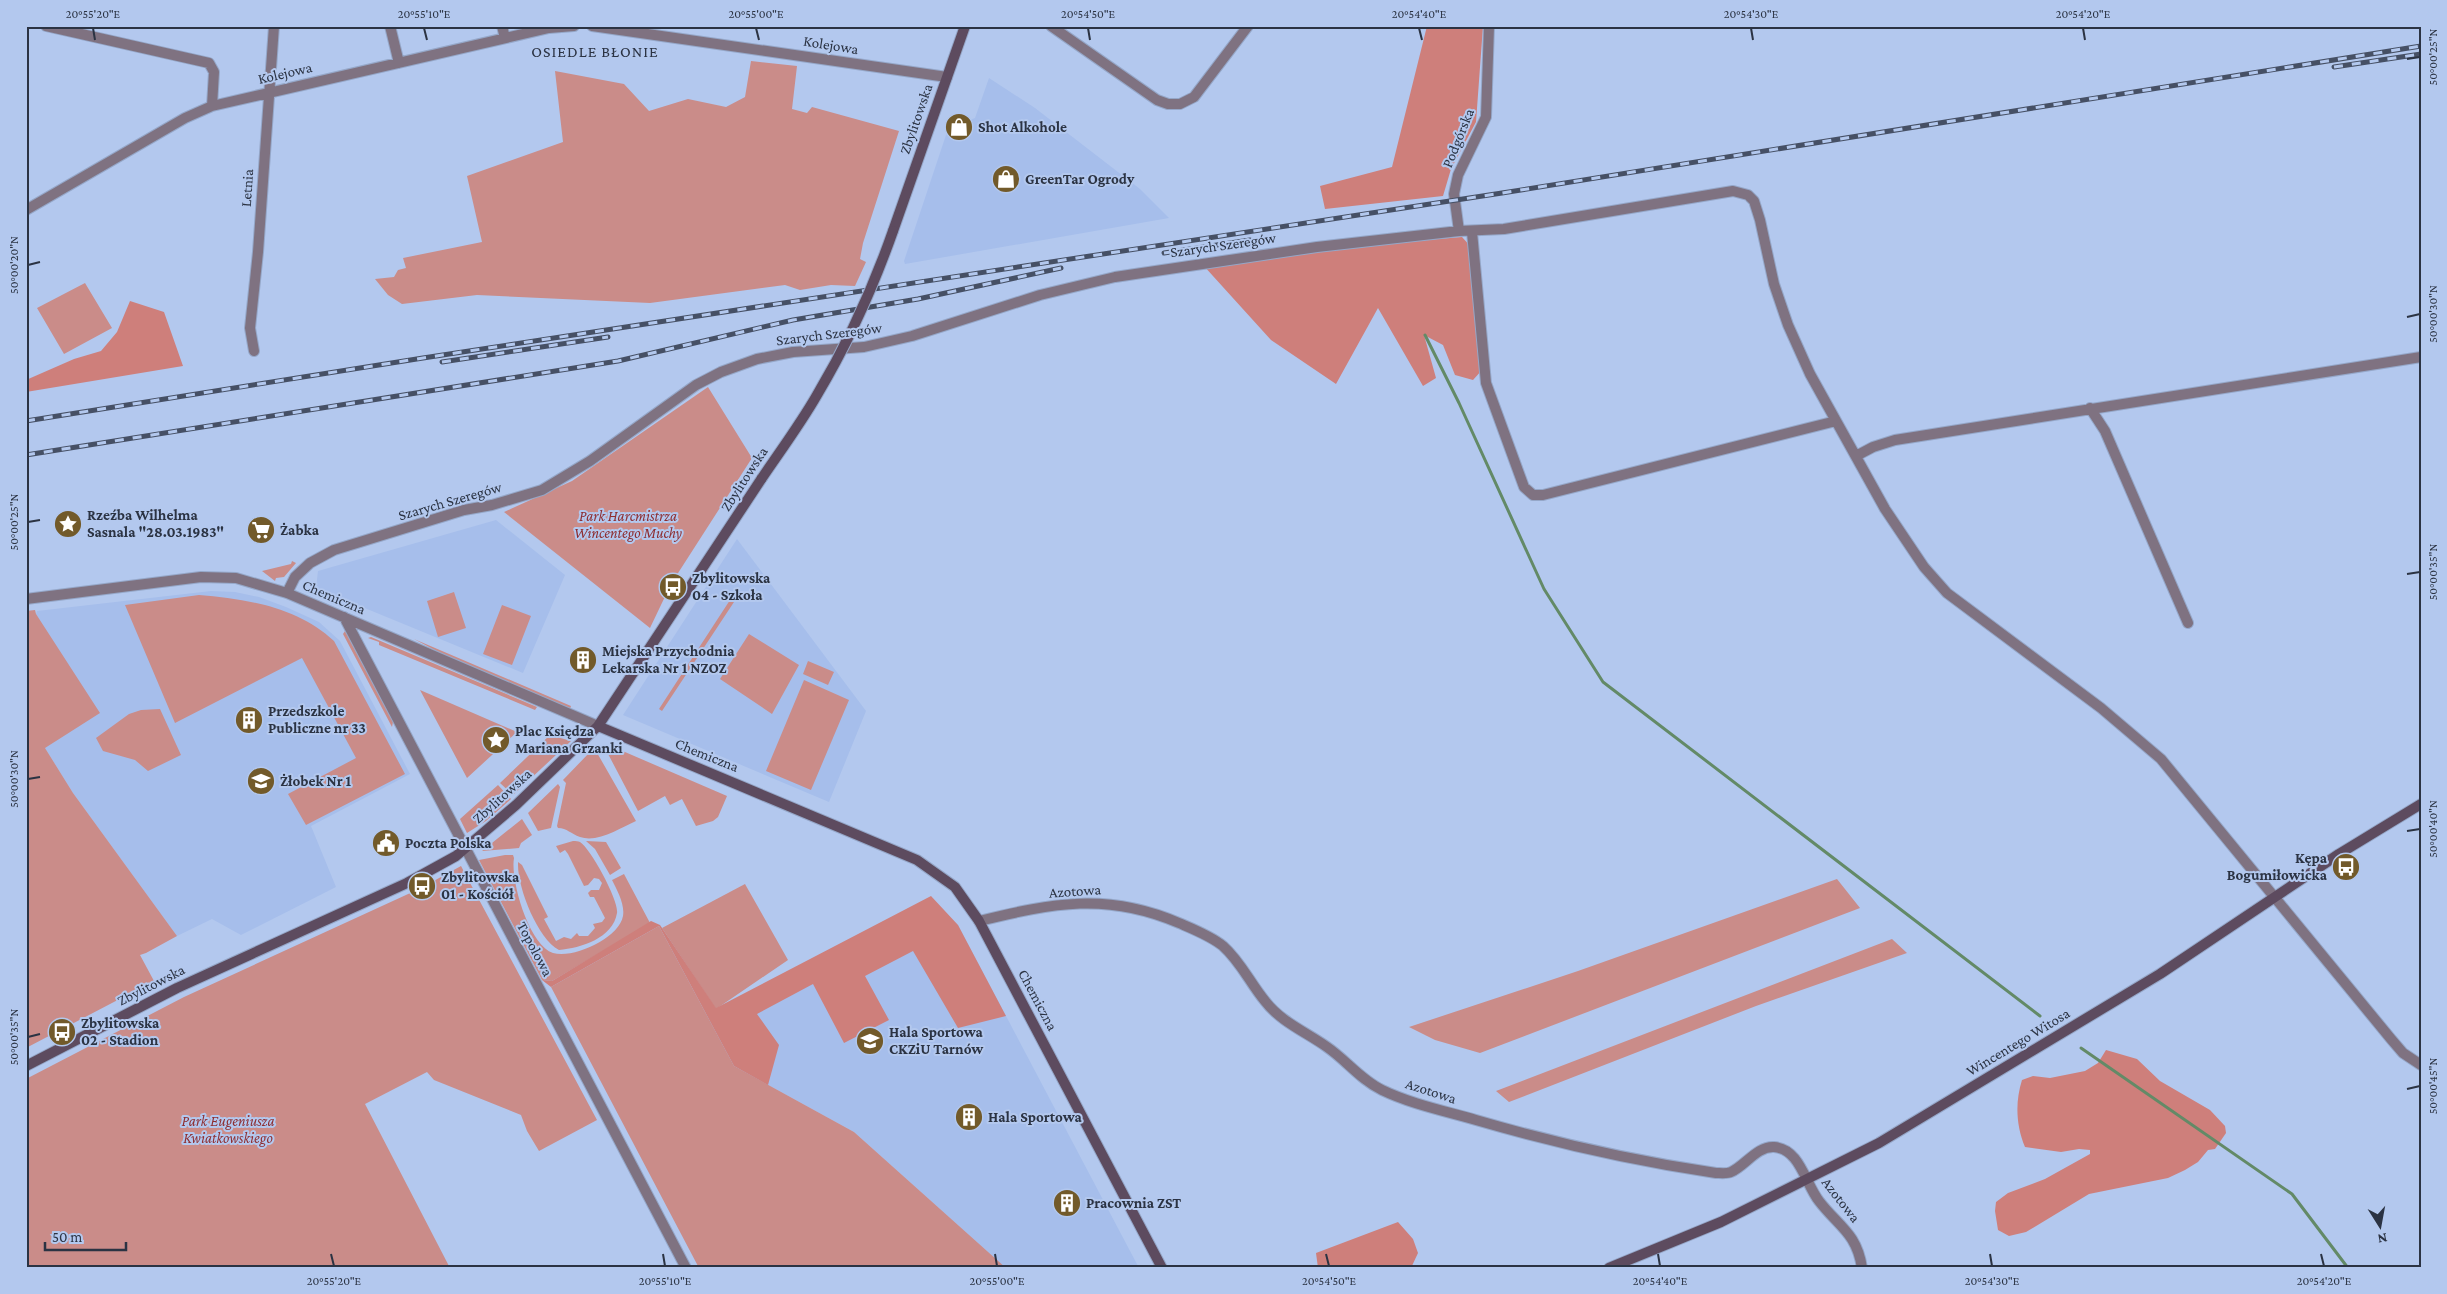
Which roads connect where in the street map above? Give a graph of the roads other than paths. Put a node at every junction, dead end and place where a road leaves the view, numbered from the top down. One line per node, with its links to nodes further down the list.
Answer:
1 (46, 26): 15 (street)
2 (274, 26): 14 (street, Letnia)
3 (390, 26): 12 (street)
4 (502, 26): 11 (street)
5 (574, 26): 11 (street, Kolejowa)
6 (592, 26): 13 (street, Kolejowa)
7 (965, 26): 13 (street, Zbylitowska)
8 (1051, 26): 9 (street)
9 (1248, 26)
10 (1490, 26): 17 (street, Podgórska)
11 (505, 38): 12 (street, Kolejowa)
12 (399, 62): 14 (street, Kolejowa)
13 (947, 77): 28 (street, Zbylitowska, bridge)
14 (269, 92): 15 (street, Kolejowa); 19 (street, Letnia)
15 (212, 106): 16 (street, Kolejowa)
16 (26, 210)
17 (1459, 231): 18 (street, Szarych Szeregów); 24 (street, Szarych Szeregów)
18 (1472, 232): 22 (street, Szarych Szeregów); 22 (street)
19 (254, 352)
20 (2421, 357): 21 (street)
21 (2090, 408): 23 (street); 27 (street)
22 (1836, 420): 23 (street)
23 (1856, 456): 31 (street)
24 (286, 593): 25 (street, Chemiczna); 26 (street, Chemiczna)
25 (26, 599)
26 (344, 617): 28 (street, Chemiczna); 30 (street, Topolowa)
27 (2188, 623)
28 (598, 726): 30 (street, Zbylitowska); 32 (street, Chemiczna)
29 (2421, 804): 31 (street, Wincentego Witosa)
30 (464, 849): 34 (street, Zbylitowska); 36 (street, Topolowa)
31 (2274, 896): 33 (street); 35 (street, Wincentego Witosa)
32 (979, 921): 35 (street, Azotowa); 37 (street, Chemiczna)
33 (2421, 1065)
34 (26, 1066)
35 (1808, 1180): 38 (street, Wincentego Witosa); 39 (street, Azotowa)
36 (686, 1268)
37 (1162, 1268)
38 (1609, 1268)
39 (1862, 1268)

